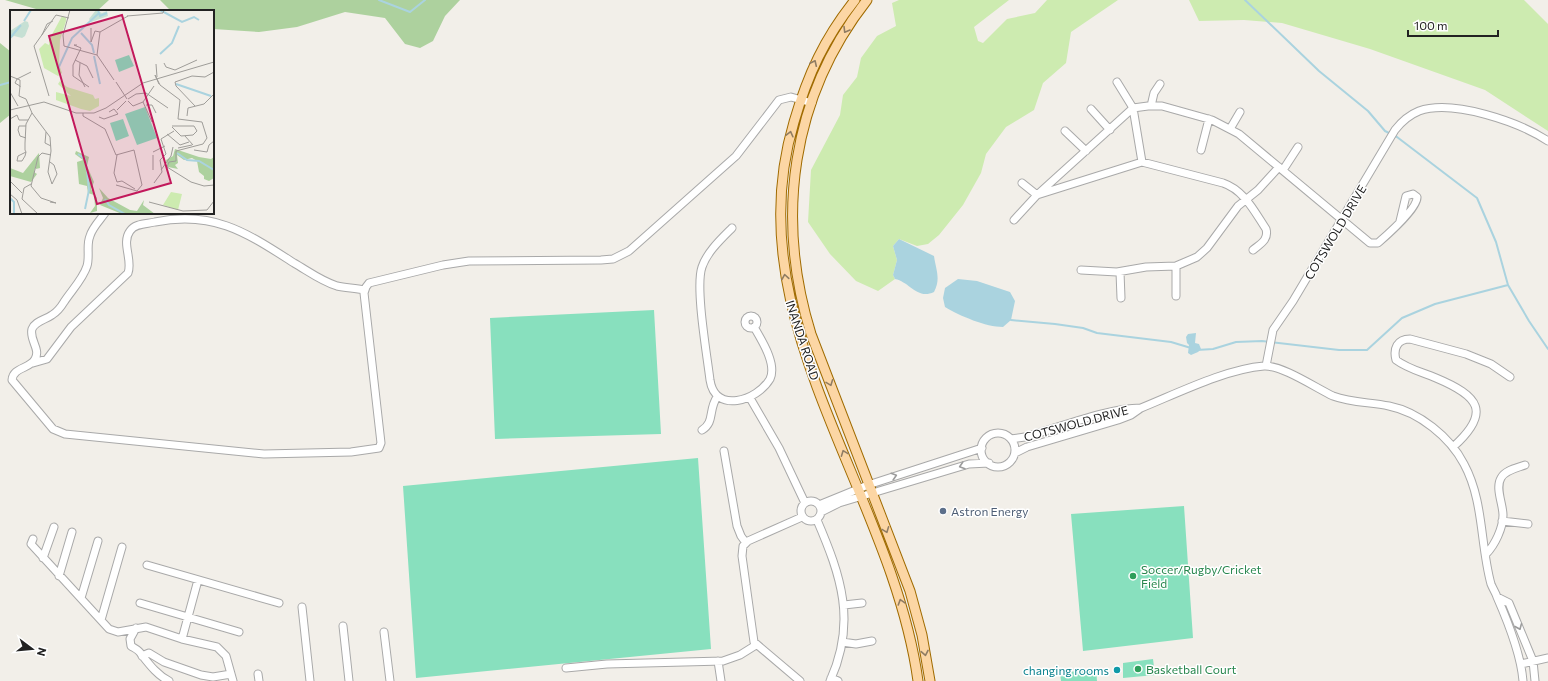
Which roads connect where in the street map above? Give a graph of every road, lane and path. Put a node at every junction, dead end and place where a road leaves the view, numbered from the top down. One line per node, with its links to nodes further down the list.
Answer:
1 (855, 0): 5 (main road, INANDA ROAD, one-way to 1)
2 (867, 0): 6 (main road, INANDA ROAD, one-way to 6)
3 (1117, 82): 9 (street)
4 (1160, 84): 7 (street)
5 (800, 100): 6 (street); 35 (street); 58 (main road, INANDA ROAD, one-way to 5)
6 (812, 103): 57 (main road, INANDA ROAD, one-way to 57)
7 (1151, 106): 9 (street); 11 (street)
8 (1090, 108): 13 (street)
9 (1133, 108): 13 (street); 19 (street)
10 (1240, 112): 12 (street)
11 (1209, 120): 12 (street); 17 (street)
12 (1230, 129): 20 (street)
13 (1110, 130): 18 (street)
14 (1065, 131): 18 (street)
15 (1548, 141): 28 (street, COTSWOLD DRIVE)
16 (1298, 147): 20 (street)
17 (1201, 150)
18 (1086, 151): 21 (street)
19 (1142, 162): 23 (street); 25 (street)
20 (1281, 169): 25 (street); 28 (street)
21 (1057, 176): 23 (street); 24 (street)
22 (1022, 183): 24 (street)
23 (1064, 187): 24 (street)
24 (1037, 195): 27 (street)
25 (1246, 199): 31 (street); 32 (street)
26 (104, 214): 39 (street)
27 (1014, 220)
28 (1342, 220): 29 (street); 40 (street, COTSWOLD DRIVE)
29 (1400, 221)
30 (732, 228): 42 (street)
31 (1253, 250)
32 (1176, 266): 34 (street); 36 (street)
33 (1081, 270): 34 (street)
34 (1120, 272): 37 (street)
35 (364, 290): 39 (street); 39 (street)
36 (1176, 296)
37 (1121, 298)
38 (754, 327): 43 (street)
39 (33, 363)
40 (1266, 366): 44 (street, COTSWOLD DRIVE); 51 (street)
41 (1510, 377): 51 (street)
42 (717, 397): 43 (street); 48 (street)
43 (750, 398): 59 (street)
44 (1141, 408): 45 (street, COTSWOLD DRIVE); 46 (street, COTSWOLD DRIVE)
45 (1115, 411): 46 (street); 47 (street, COTSWOLD DRIVE)
46 (1118, 420): 49 (street, COTSWOLD DRIVE)
47 (1076, 422): 49 (street); 50 (street, COTSWOLD DRIVE)
48 (702, 430)
49 (1079, 433): 54 (street, COTSWOLD DRIVE)
50 (1011, 439): 52 (street); 54 (street)
51 (1452, 447): 71 (street)
52 (982, 448): 55 (street); 57 (street, one-way to 52)
53 (724, 451): 69 (street)
54 (1015, 453): 55 (street)
55 (988, 464): 57 (street, one-way to 57)
56 (1525, 465): 63 (street)
57 (870, 489): 58 (street); 109 (main road, INANDA ROAD, one-way to 109)
58 (859, 493): 60 (street); 108 (main road, INANDA ROAD, one-way to 58)
59 (805, 503): 60 (street); 61 (street)
60 (820, 509): 62 (street)
61 (802, 517): 62 (street); 69 (street)
62 (817, 520): 81 (street)
63 (1502, 521): 64 (street); 71 (street)
64 (1528, 524)
65 (54, 527): 72 (street)
66 (72, 532): 74 (street)
67 (33, 539): 72 (street)
68 (98, 541): 77 (street)
69 (746, 542): 92 (street)
70 (122, 547): 84 (street)
71 (1486, 554): 76 (street)
72 (44, 558): 74 (street)
73 (147, 565): 75 (street)
74 (60, 576): 77 (street)
75 (198, 580): 80 (street); 83 (street)
76 (1497, 597): 96 (street, one-way to 96); 97 (street)
77 (80, 598): 84 (street)
78 (862, 602): 81 (street)
79 (140, 603): 83 (street)
80 (279, 603)
81 (844, 605): 91 (street)
82 (302, 607): 102 (street)
83 (188, 617): 87 (street); 89 (street)
84 (101, 620): 86 (street)
85 (343, 626): 103 (street)
86 (136, 628): 89 (street); 93 (street)
87 (239, 632)
88 (384, 632): 104 (street)
89 (182, 639): 99 (street)
90 (872, 641): 91 (street)
91 (842, 642): 100 (street)
92 (756, 645): 95 (street); 106 (street)
93 (142, 656): 99 (street); 101 (street)
94 (1548, 658): 96 (street)
95 (718, 661): 98 (street); 105 (street)
96 (1533, 661): 97 (street); 111 (street)
97 (1521, 664): 110 (street)
98 (566, 668)
99 (232, 677)
100 (830, 680): 107 (street)
101 (168, 681)
102 (310, 681)
103 (349, 681)
104 (390, 681)
105 (720, 681)
106 (800, 681)
107 (838, 681)
108 (918, 681)
109 (930, 681)
110 (1523, 681)
111 (1535, 681)

